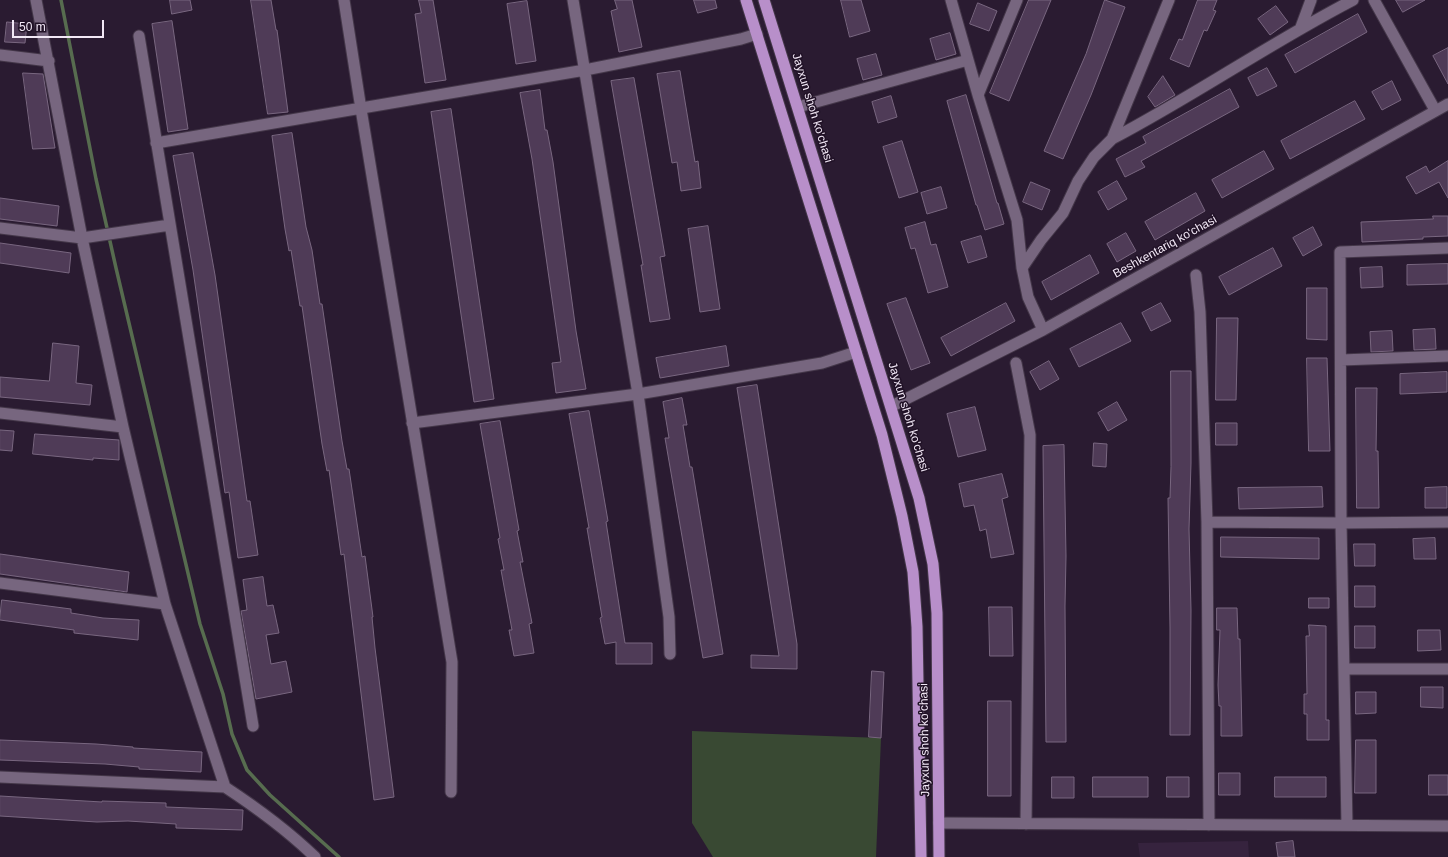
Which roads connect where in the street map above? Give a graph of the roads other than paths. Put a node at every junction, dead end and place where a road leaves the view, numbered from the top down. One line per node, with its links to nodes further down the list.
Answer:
1 (36, 0): 17 (street)
2 (344, 0): 22 (street)
3 (573, 0): 18 (street)
4 (746, 0): 13 (highway, Jayxun shoh ko'chasi)
5 (764, 0): 21 (highway, Jayxun shoh ko'chasi)
6 (951, 0): 16 (street)
7 (1017, 0): 19 (street)
8 (1169, 0): 24 (street)
9 (1311, 0): 12 (street)
10 (1353, 0): 12 (street)
11 (1374, 0): 23 (street)
12 (1301, 27): 24 (street)
13 (757, 34): 18 (street); 33 (highway, Jayxun shoh ko'chasi)
14 (139, 36): 25 (street)
15 (0, 55): 17 (street)
16 (968, 60): 19 (street); 21 (street)
17 (49, 61): 28 (street)
18 (585, 70): 22 (street); 37 (street)
19 (978, 95): 30 (street)
20 (1448, 104): 23 (street, Beshkentariq ko'chasi)
21 (798, 106): 38 (highway, Jayxun shoh ko'chasi)
22 (361, 109): 25 (street); 40 (street)
23 (1435, 110): 32 (street, Beshkentariq ko'chasi)
24 (1112, 140): 30 (street)
25 (156, 143): 26 (street)
26 (170, 225): 28 (street); 50 (street)
27 (0, 228): 28 (street)
28 (82, 238): 41 (street)
29 (1448, 248): 35 (street)
30 (1022, 268): 32 (street)
31 (1196, 275): 42 (street)
32 (1044, 330): 38 (street, Beshkentariq ko'chasi)
33 (856, 352): 37 (street); 60 (highway, Jayxun shoh ko'chasi)
34 (1448, 356): 35 (street)
35 (1341, 360): 44 (street)
36 (1016, 363): 55 (street)
37 (638, 394): 40 (street); 47 (street)
38 (892, 406): 54 (highway, Jayxun shoh ko'chasi)
39 (0, 413): 41 (street)
40 (412, 423): 53 (street)
41 (123, 427): 46 (street)
42 (1207, 522): 44 (street); 56 (street)
43 (1448, 522): 44 (street)
44 (1341, 523): 48 (street)
45 (0, 583): 46 (street)
46 (165, 604): 52 (street)
47 (670, 654)
48 (1344, 669): 49 (street); 57 (street)
49 (1448, 669)
50 (253, 726)
51 (0, 777): 52 (street)
52 (225, 787): 59 (street)
53 (452, 792)
54 (939, 823): 55 (street); 61 (highway, Jayxun shoh ko'chasi)
55 (1026, 824): 56 (street)
56 (1209, 825): 57 (street)
57 (1347, 825): 58 (street)
58 (1448, 826)
59 (315, 857)
60 (921, 857)
61 (939, 857)

